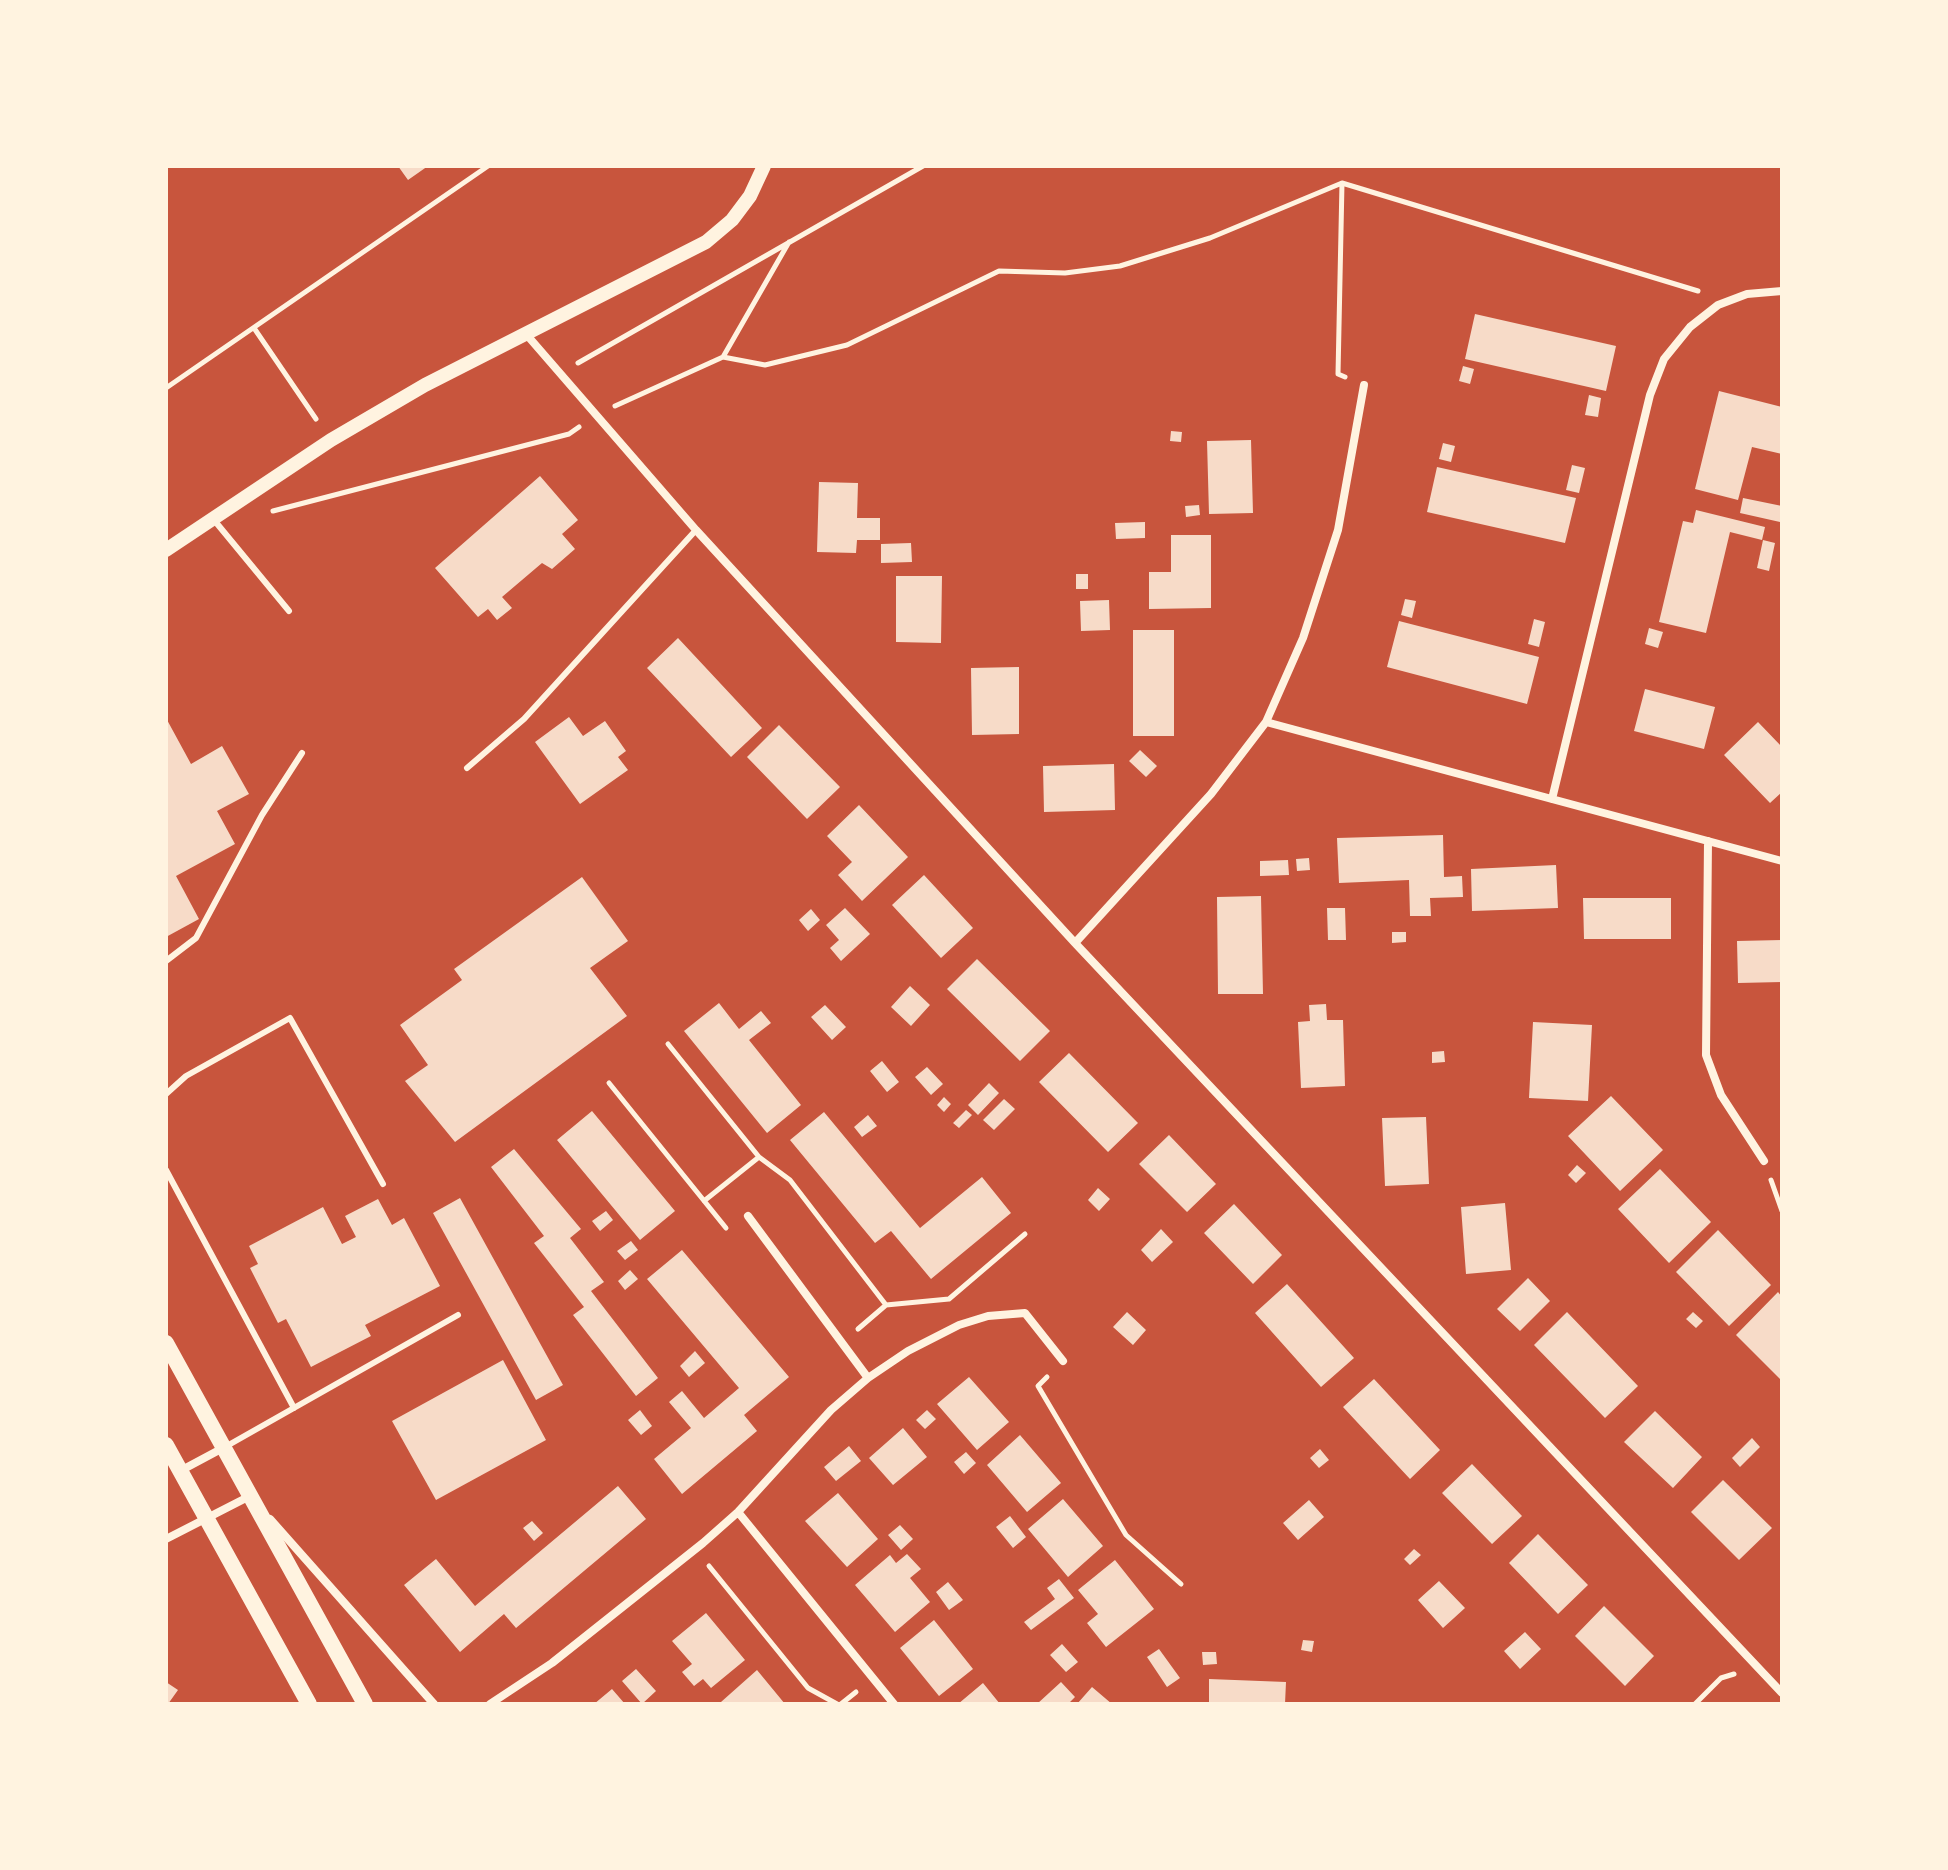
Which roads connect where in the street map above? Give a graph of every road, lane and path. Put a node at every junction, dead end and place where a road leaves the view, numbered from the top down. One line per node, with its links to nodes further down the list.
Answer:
1 (488, 166): 8 (path)
2 (764, 166): 9 (street)
3 (923, 166): 5 (path)
4 (1342, 183): 7 (path); 10 (path); 12 (path)
5 (789, 242): 10 (path); 11 (path)
6 (1782, 291): 7 (street)
7 (1718, 305): 24 (street)
8 (254, 328): 13 (path); 15 (path)
9 (526, 334): 11 (street); 15 (street)
10 (723, 357): 14 (path)
11 (560, 373): 14 (street)
12 (1364, 385): 21 (street)
13 (166, 388)
14 (596, 415): 16 (path); 18 (street)
15 (331, 440): 16 (street)
16 (250, 493): 17 (street)
17 (212, 518): 19 (street); 20 (lane)
18 (696, 530): 23 (lane); 27 (street)
19 (166, 550)
20 (289, 611)
21 (1266, 722): 24 (street); 27 (street)
22 (302, 753): 28 (lane)
23 (467, 768)
24 (1552, 799): 25 (street)
25 (1708, 841): 26 (street); 33 (street)
26 (1782, 861)
27 (1075, 943): 56 (street)
28 (166, 961)
29 (668, 1044): 32 (path)
30 (609, 1083): 36 (path)
31 (166, 1094): 35 (lane)
32 (759, 1157): 36 (path); 40 (path)
33 (1764, 1161): 37 (path)
34 (166, 1170): 46 (lane)
35 (383, 1184)
36 (704, 1201): 38 (path)
37 (1782, 1211)
38 (748, 1216): 43 (street)
39 (1025, 1234): 40 (path)
40 (886, 1305): 43 (path)
41 (458, 1315): 46 (lane)
42 (166, 1343): 48 (main road)
43 (842, 1343): 45 (street)
44 (1063, 1361): 45 (street); 55 (path)
45 (868, 1378): 51 (street)
46 (294, 1408): 48 (lane)
47 (166, 1445): 49 (main road)
48 (223, 1448): 49 (street); 50 (main road)
49 (180, 1471): 52 (main road)
50 (250, 1496): 52 (street); 58 (main road); 59 (street)
51 (738, 1512): 54 (street); 62 (street)
52 (207, 1519): 53 (street); 57 (main road)
53 (166, 1539)
54 (696, 1549): 60 (street); 61 (path)
55 (1181, 1584)
56 (1782, 1693)
57 (309, 1704)
58 (365, 1704)
59 (434, 1704)
60 (490, 1704)
61 (837, 1704)
62 (894, 1704)

